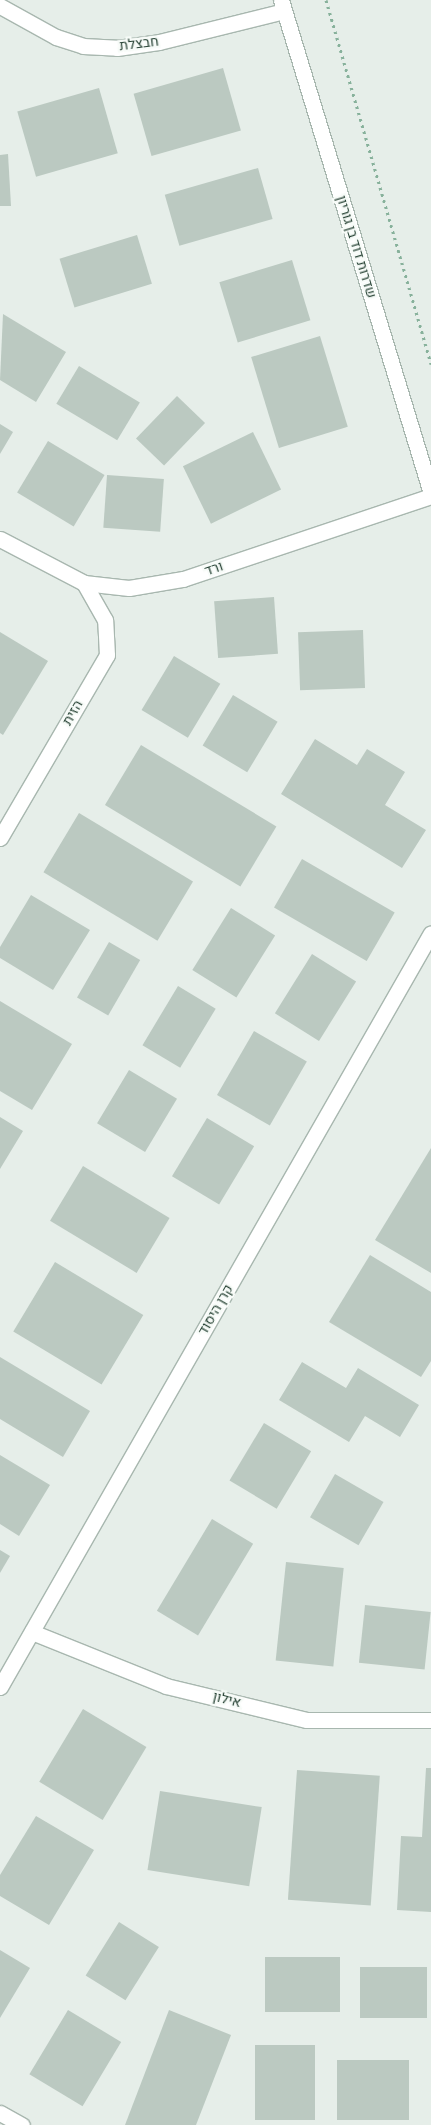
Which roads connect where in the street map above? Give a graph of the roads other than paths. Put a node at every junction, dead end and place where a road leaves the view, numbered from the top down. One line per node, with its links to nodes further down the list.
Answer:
1 (0, 6): 2 (street, חבצלת)
2 (282, 6): 3 (street, שדרות דוד בן גוריון)
3 (431, 494): 5 (street, ורד)
4 (0, 538): 5 (street, ורד)
5 (84, 583): 6 (street, הזית)
6 (0, 838)
7 (431, 933): 8 (street, קרן היסוד)
8 (32, 1632): 9 (street, קרן היסוד); 10 (street, אילון)
9 (0, 1687)
10 (431, 1720)
11 (0, 2113): 12 (street)
12 (22, 2125)

